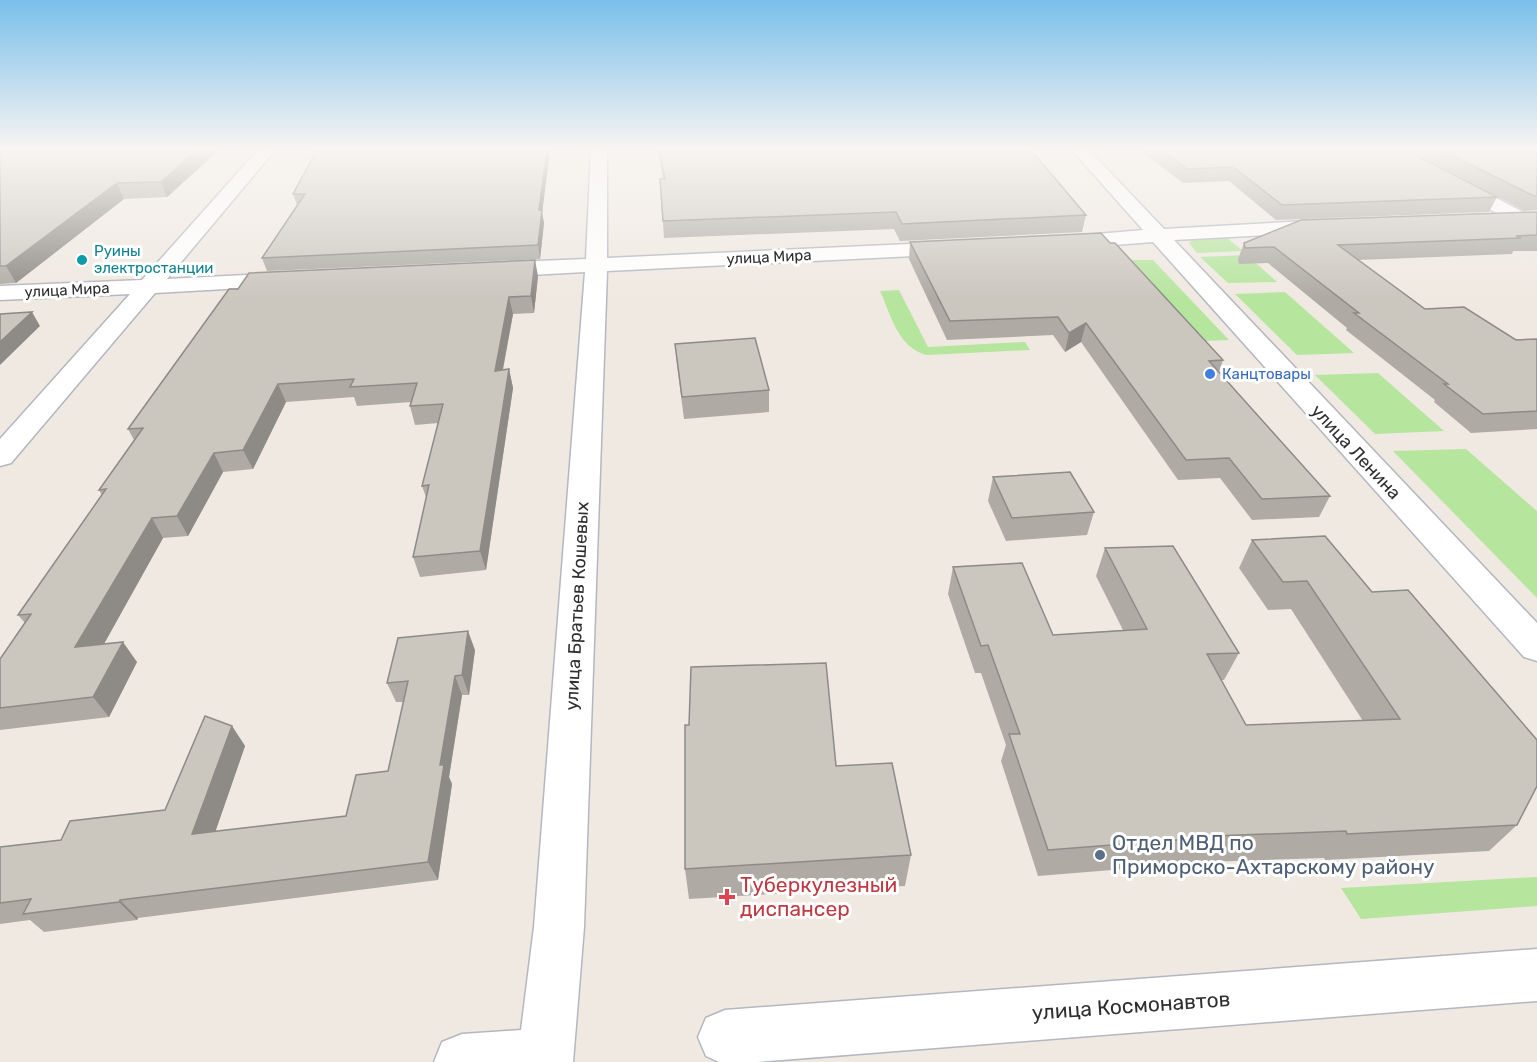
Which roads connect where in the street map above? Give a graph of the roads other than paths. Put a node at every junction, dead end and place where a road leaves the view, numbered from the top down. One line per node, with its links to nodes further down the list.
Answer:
1 (223, 200): 14 (street)
2 (598, 200): 11 (street, улица Братьев Кошевых)
3 (1125, 200): 8 (street, улица Ленина)
4 (1491, 200): 5 (street)
5 (1530, 219): 6 (street)
6 (1486, 220)
7 (1342, 226): 8 (street)
8 (1158, 236): 9 (street); 17 (street, улица Ленина)
9 (1046, 244)
10 (975, 247): 11 (street, улица Мира)
11 (596, 265): 12 (street, улица Мира); 20 (street, улица Братьев Кошевых)
12 (477, 271)
13 (310, 279): 14 (street, улица Мира)
14 (146, 286): 15 (street, улица Мира); 16 (street)
15 (0, 293)
16 (0, 457)
17 (1537, 647)
18 (1537, 975): 19 (street, улица Космонавтов)
19 (725, 1037)
20 (545, 1059): 21 (street)
21 (462, 1062)

